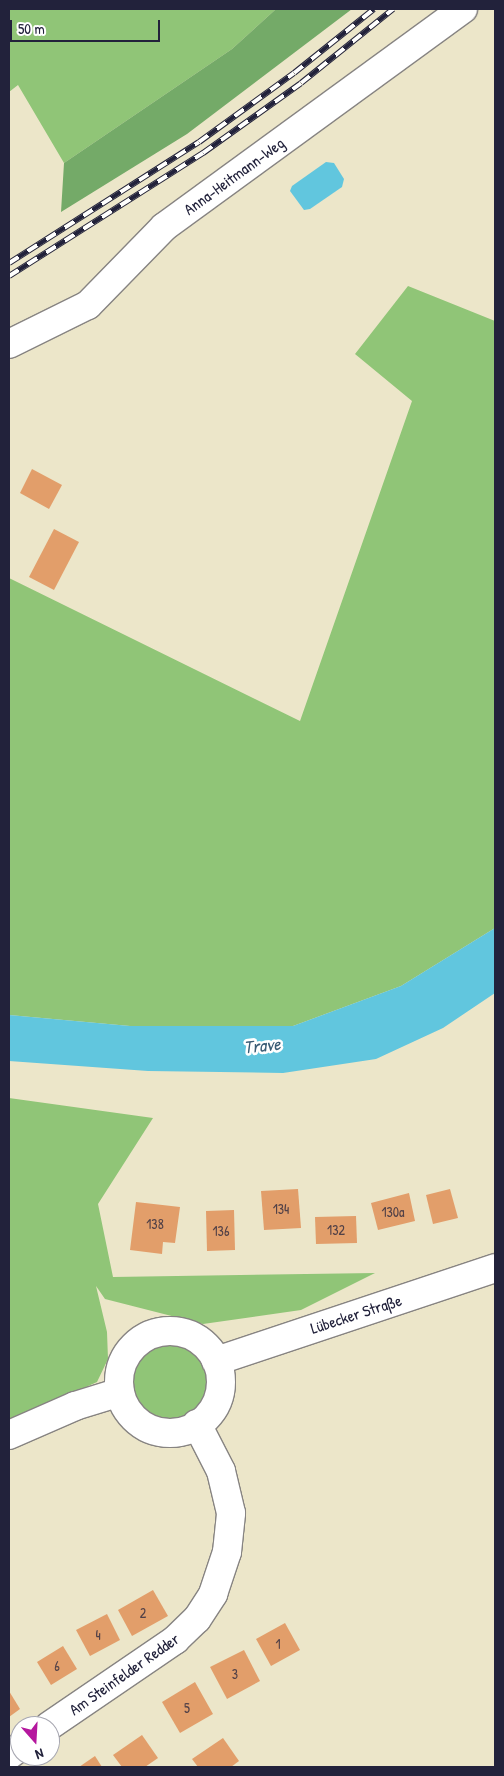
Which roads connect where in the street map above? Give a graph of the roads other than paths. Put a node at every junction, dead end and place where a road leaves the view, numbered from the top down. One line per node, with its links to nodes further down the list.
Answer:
1 (463, 9): 2 (street, Anna-Heitmann-Weg)
2 (9, 344)
3 (495, 1268): 4 (street, Lübecker Straße)
4 (216, 1361): 5 (street); 6 (street)
5 (120, 1392): 6 (street); 7 (street)
6 (198, 1424): 8 (street, Am Steinfelder Redder)
7 (9, 1435)
8 (60, 1719)

